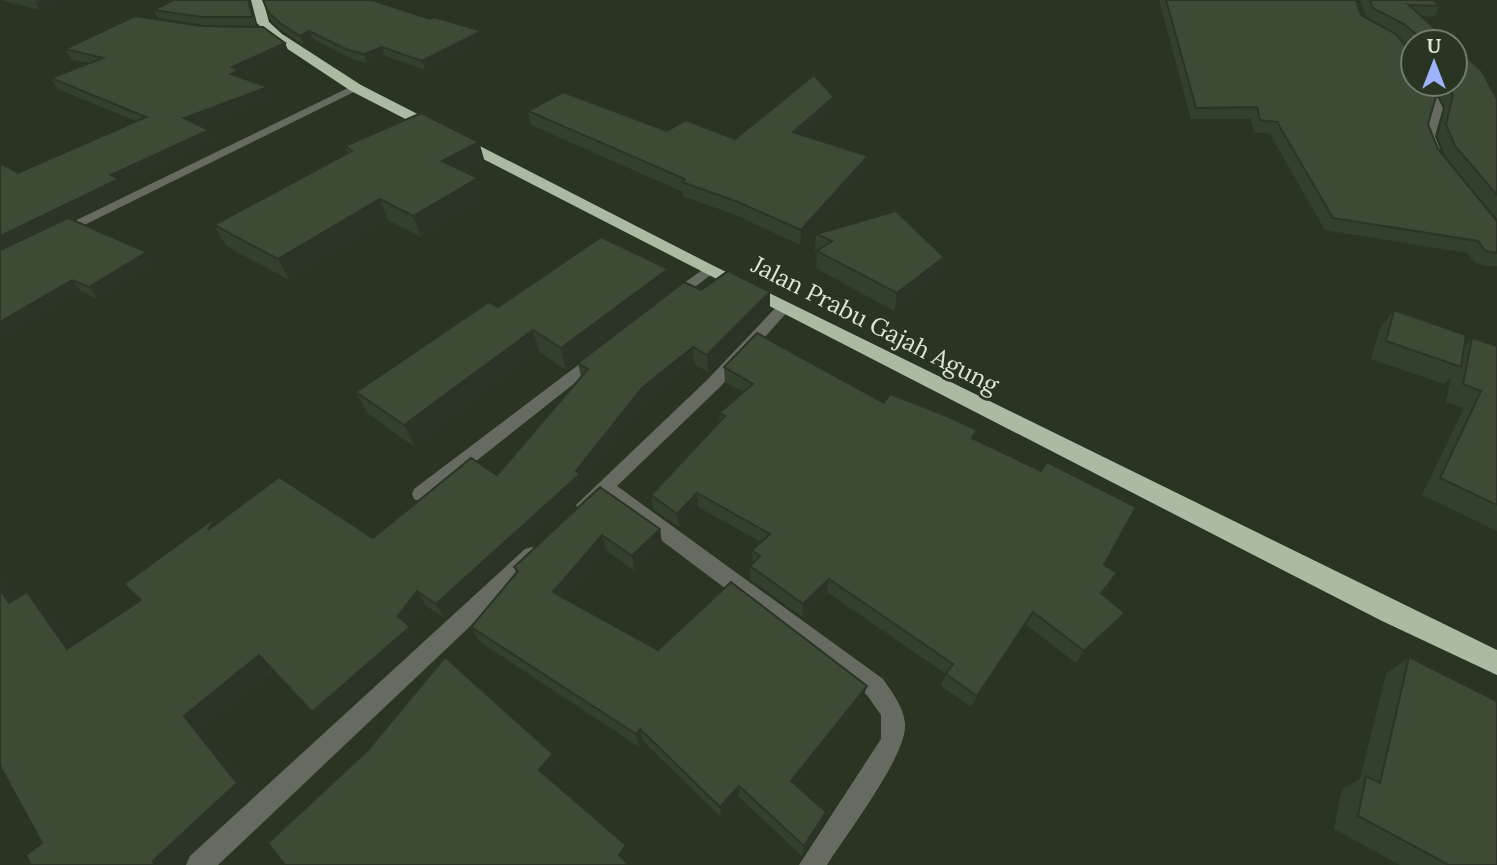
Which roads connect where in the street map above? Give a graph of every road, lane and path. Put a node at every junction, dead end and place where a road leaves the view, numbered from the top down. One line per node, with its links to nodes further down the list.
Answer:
1 (257, 0): 2 (highway, Jalan Prabu Gajah Agung)
2 (273, 32): 3 (street); 4 (highway, Jalan Prabu Gajah Agung)
3 (250, 33)
4 (356, 88): 7 (street); 8 (highway, Jalan Prabu Gajah Agung)
5 (1432, 98): 6 (street)
6 (1438, 160)
7 (49, 236)
8 (708, 270): 9 (highway, Jalan Prabu Gajah Agung); 10 (street)
9 (785, 306): 12 (street); 16 (highway, Jalan Prabu Gajah Agung)
10 (653, 313)
11 (609, 347): 13 (street)
12 (604, 487): 14 (street); 18 (street)
13 (421, 494)
14 (574, 515)
15 (544, 544): 17 (street)
16 (1497, 663)
17 (199, 865)
18 (812, 865)

